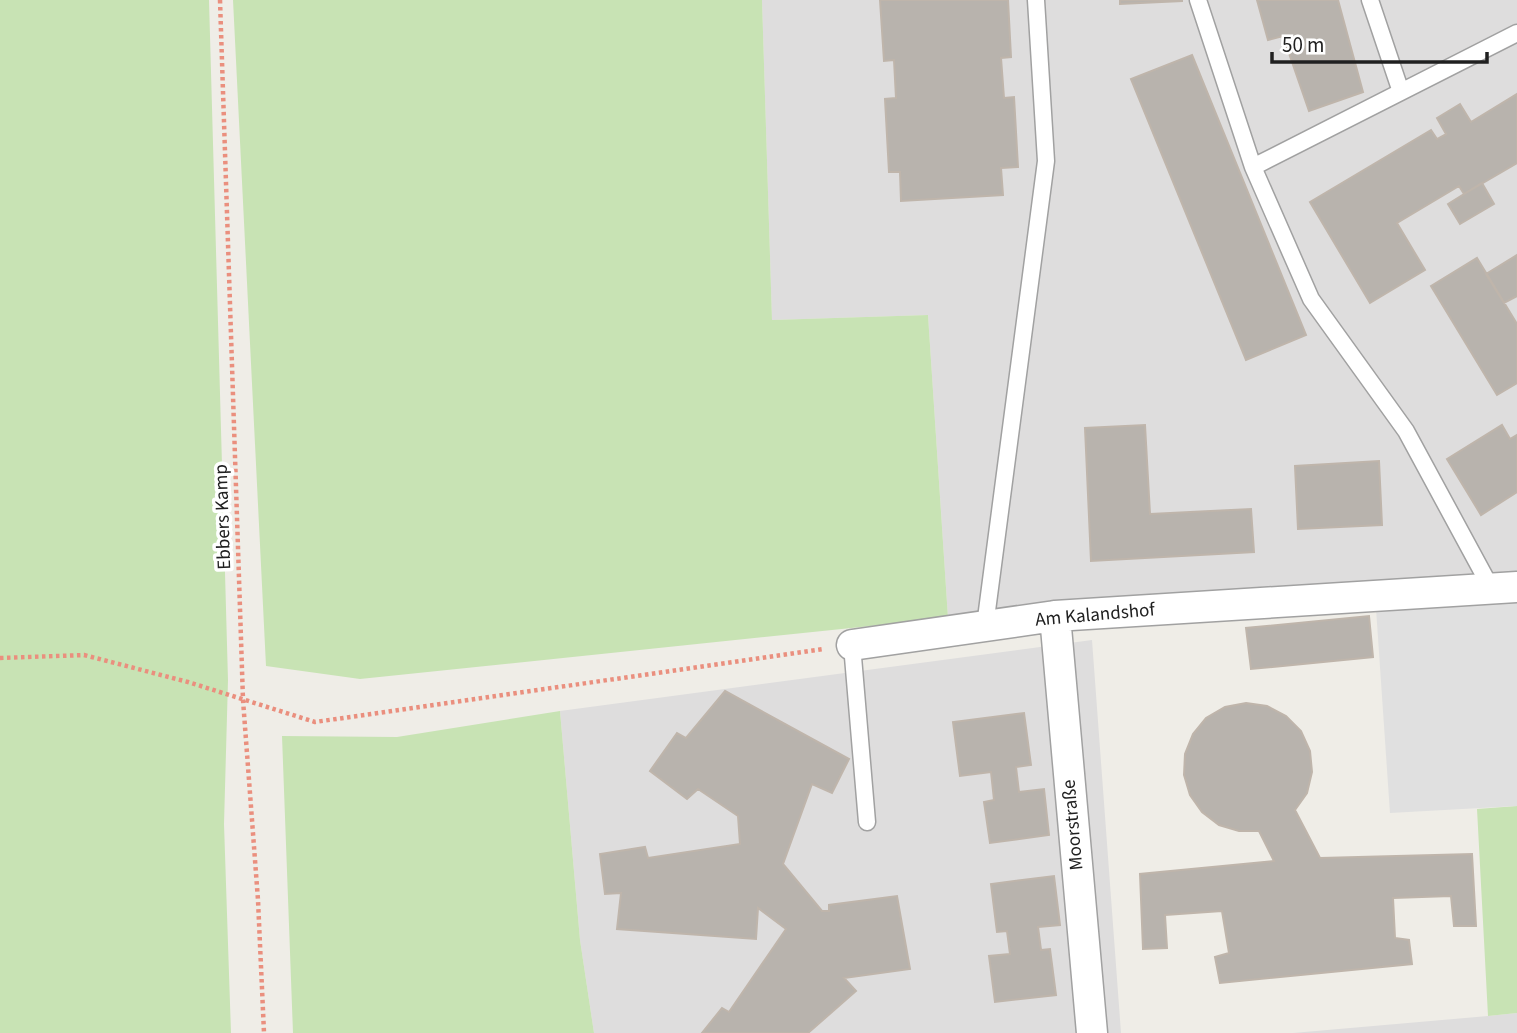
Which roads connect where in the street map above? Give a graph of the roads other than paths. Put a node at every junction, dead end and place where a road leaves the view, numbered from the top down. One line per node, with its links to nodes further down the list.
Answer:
1 (1037, 0): 9 (lane)
2 (1198, 0): 6 (lane)
3 (1370, 0): 5 (lane)
4 (1517, 33): 5 (lane)
5 (1401, 92): 6 (lane)
6 (1253, 167): 7 (lane)
7 (1504, 587): 8 (street, Am Kalandshof)
8 (1055, 616): 9 (street, Am Kalandshof); 12 (street, Moorstraße)
9 (985, 626): 10 (street, Am Kalandshof)
10 (852, 645): 11 (lane)
11 (867, 822)
12 (1092, 1033)

